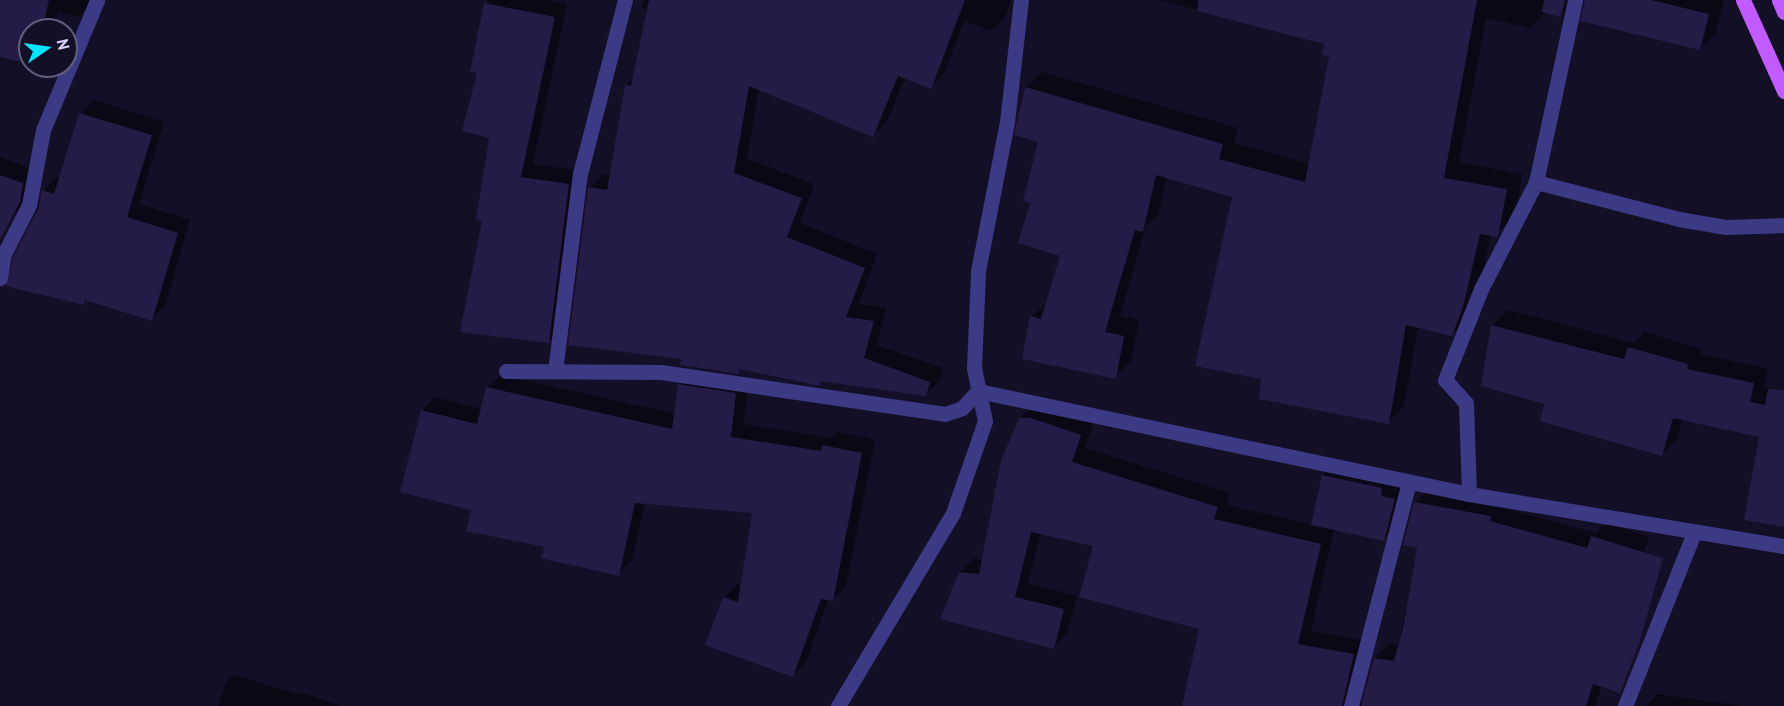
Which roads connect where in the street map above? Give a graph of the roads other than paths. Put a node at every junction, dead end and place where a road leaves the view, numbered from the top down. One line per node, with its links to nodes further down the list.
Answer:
1 (97, 0): 11 (street)
2 (626, 0): 13 (street)
3 (1022, 0): 14 (street)
4 (1575, 0): 9 (street)
5 (1743, 0): 8 (main road)
6 (1779, 0): 7 (main road)
7 (1784, 12)
8 (1784, 91)
9 (1536, 182): 10 (street); 16 (street)
10 (1784, 225)
11 (0, 278)
12 (506, 371): 13 (street)
13 (555, 371): 14 (street)
14 (978, 391): 15 (street); 19 (street)
15 (1409, 482): 16 (street); 20 (street)
16 (1469, 494): 17 (street)
17 (1694, 533): 18 (street); 21 (street)
18 (1784, 546)
19 (838, 706)
20 (1352, 706)
21 (1625, 706)

